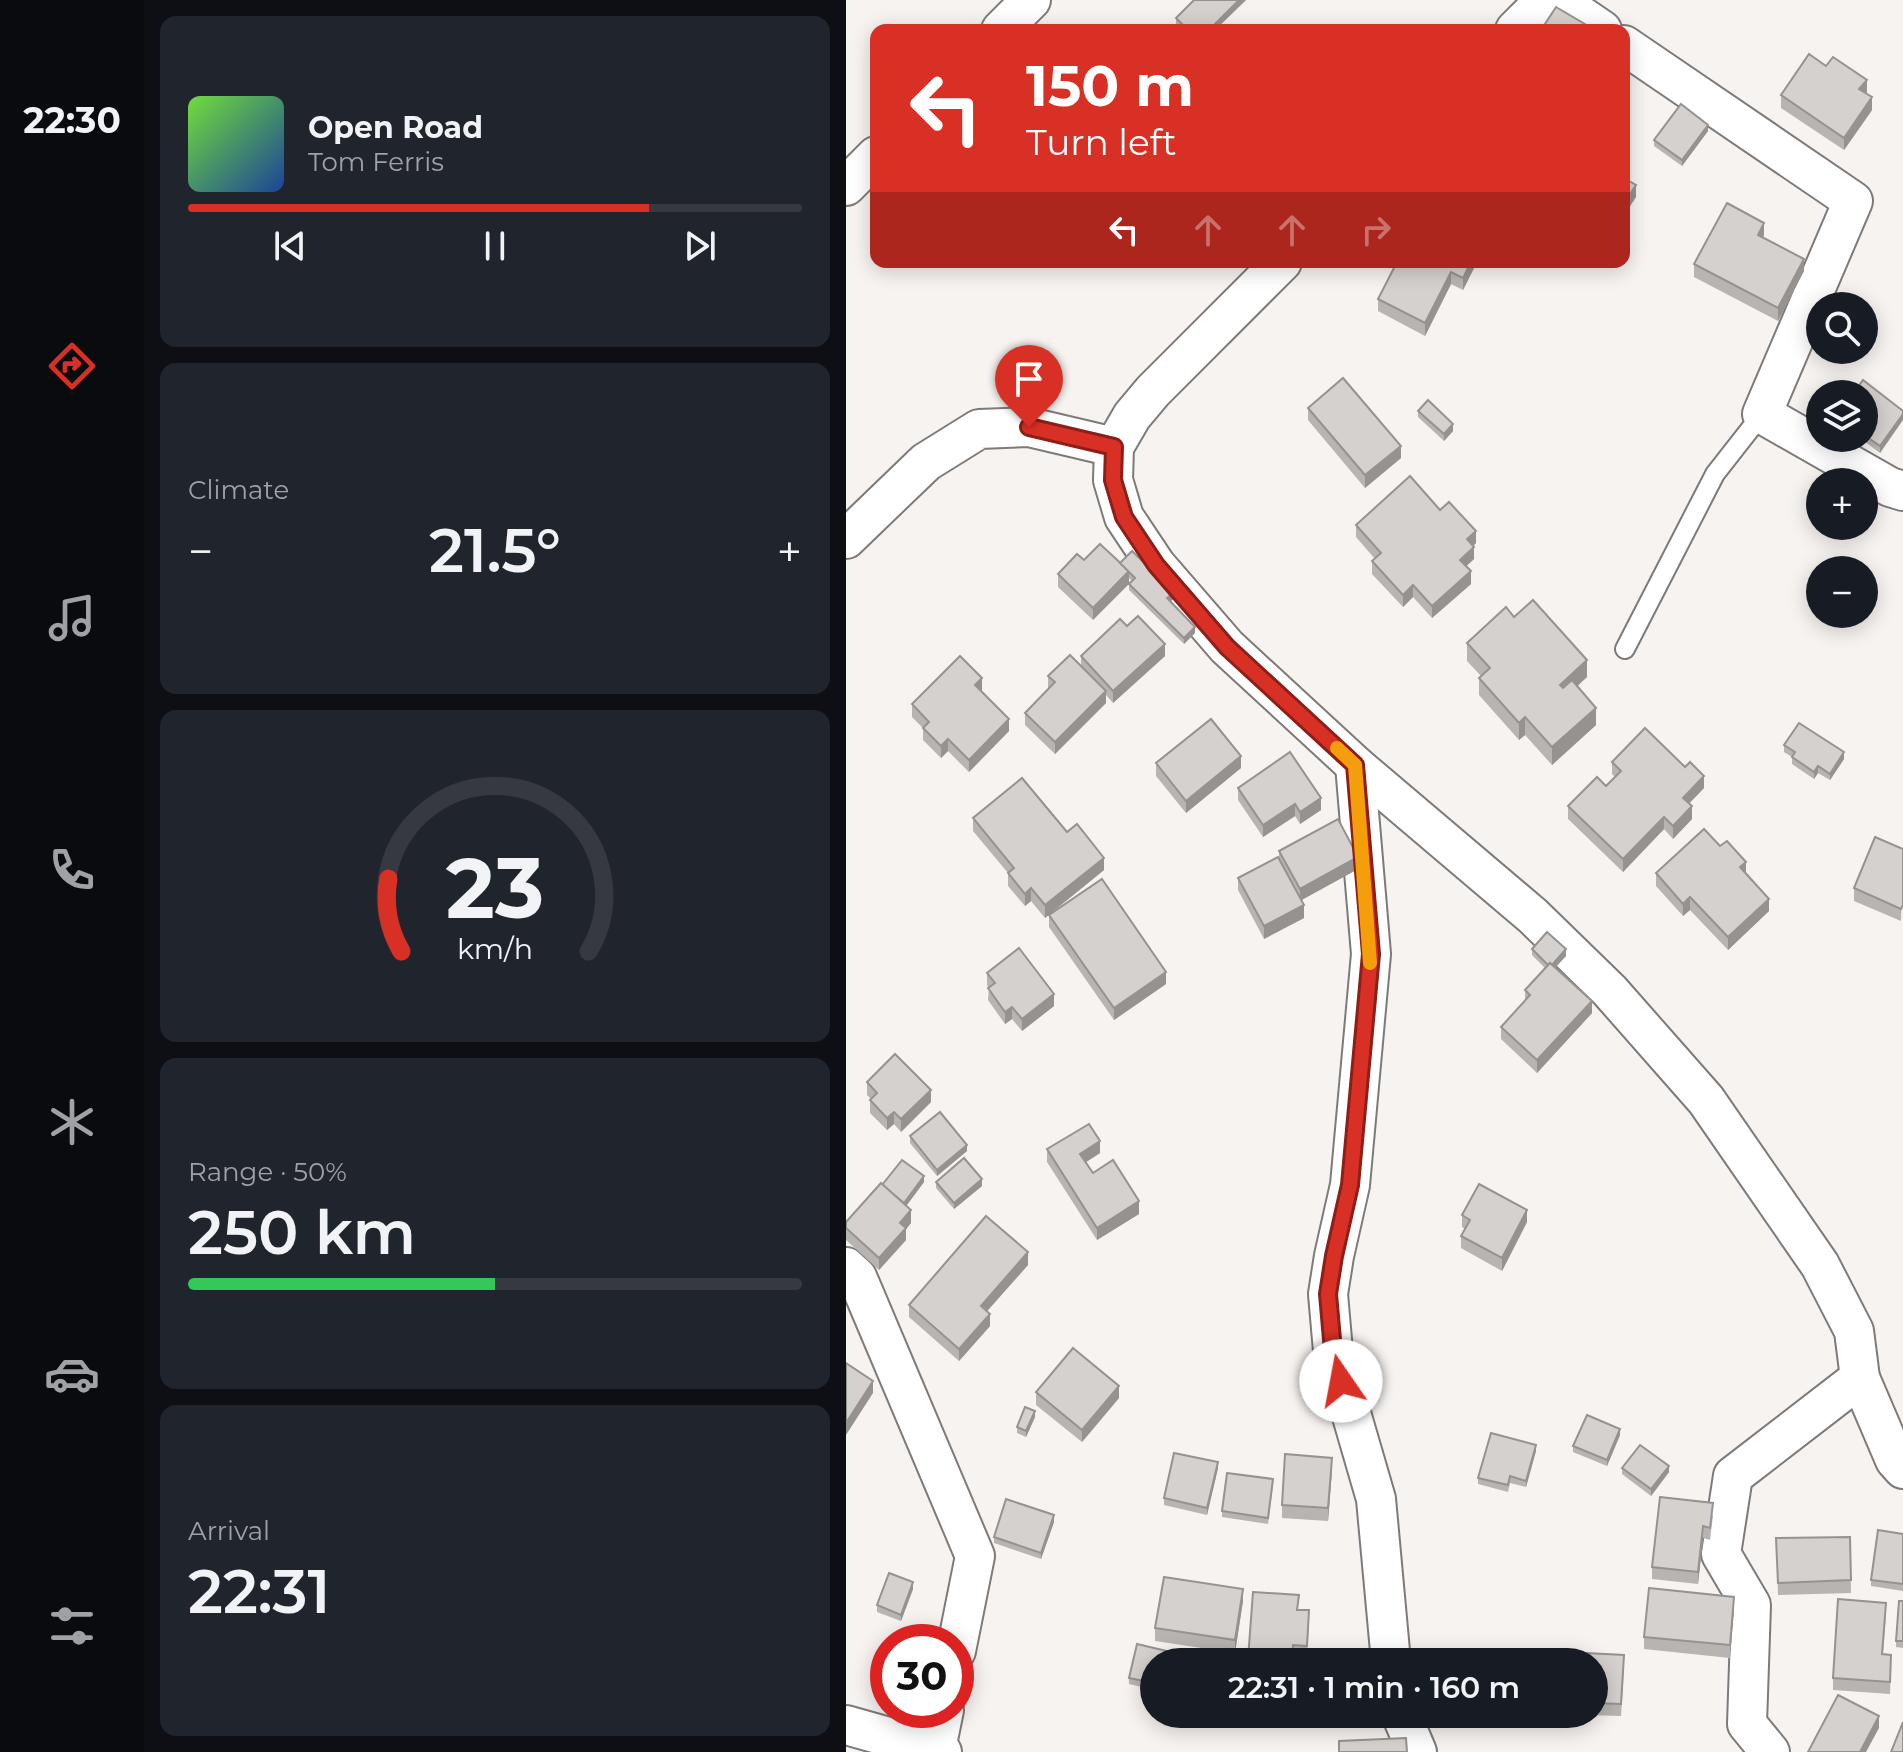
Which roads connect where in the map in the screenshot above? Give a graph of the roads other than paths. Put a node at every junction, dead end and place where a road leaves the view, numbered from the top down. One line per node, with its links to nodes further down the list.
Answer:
1 (1031, 0): 4 (street)
2 (1545, 0): 5 (street)
3 (1558, 0): 6 (street)
4 (1007, 24)
5 (1521, 24)
6 (1593, 24)
7 (1630, 49): 11 (street)
8 (870, 162): 9 (street)
9 (846, 186)
10 (1276, 268): 12 (street)
11 (1762, 414): 13 (street); 15 (lane)
12 (1114, 447): 14 (street); 16 (street)
13 (1903, 491)
14 (846, 539)
15 (1625, 649)
16 (1355, 765): 18 (street); 21 (street)
17 (846, 1267): 20 (street)
18 (1860, 1378): 19 (street); 27 (street)
19 (1903, 1469)
20 (961, 1624)
21 (1390, 1648)
22 (846, 1725): 25 (street)
23 (942, 1728): 25 (street)
24 (1407, 1728): 26 (street)
25 (939, 1751)
26 (1417, 1752)
27 (1770, 1752)

